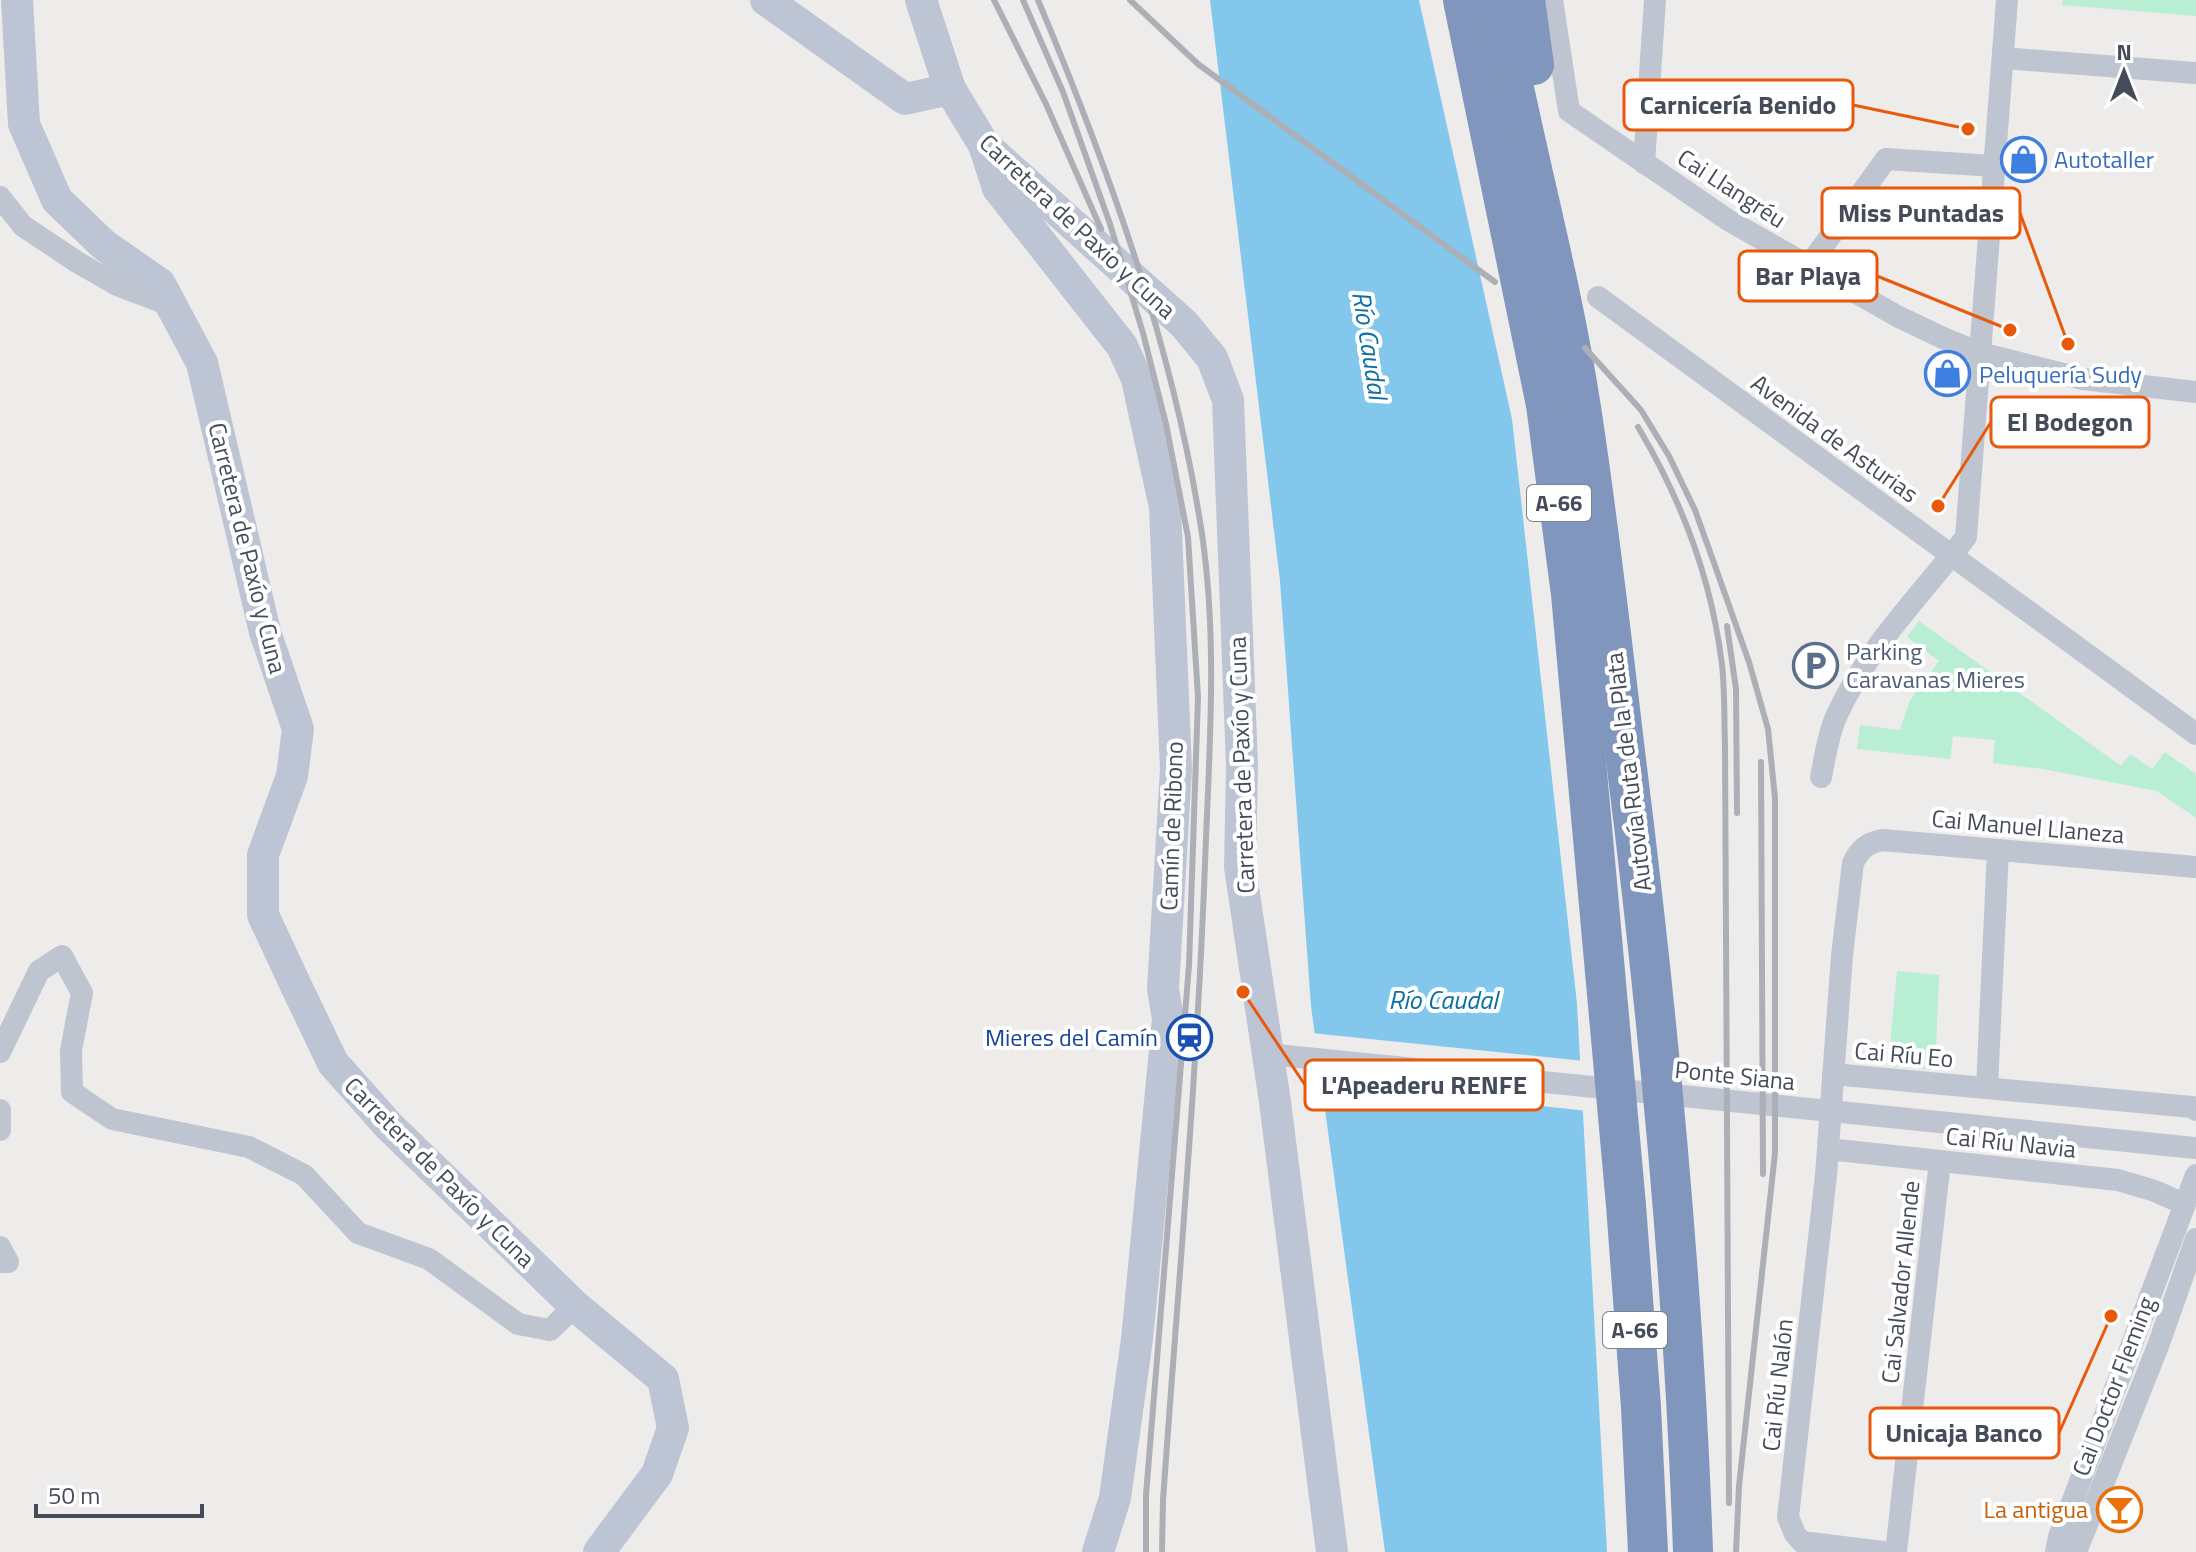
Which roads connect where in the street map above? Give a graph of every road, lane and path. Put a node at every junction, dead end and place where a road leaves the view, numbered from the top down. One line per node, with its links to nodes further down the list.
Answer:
1 (17, 0): 21 (street, Carretera de Paxío y Cuna)
2 (766, 0): 13 (street)
3 (921, 0): 13 (street, Carretera de Paxio y Cuna)
4 (1437, 0): 25 (highway)
5 (1463, 0): 25 (highway, Autovía Ruta de la Plata / A-66)
6 (1496, 0): 18 (highway, Autovía Ruta de la Plata / A-66)
7 (1525, 0): 18 (highway)
8 (1552, 0): 15 (street, Cai Llangréu)
9 (1655, 0): 15 (street)
10 (2007, 0): 11 (street)
11 (2003, 58): 12 (street); 16 (street)
12 (2196, 73)
13 (950, 89): 14 (street, Carretera de Paxio y Cuna)
14 (984, 145): 23 (street, Carretera de Paxio y Cuna); 51 (street, Camín de Ribono)
15 (1644, 163): 19 (street, Cai Llangréu)
16 (1994, 166): 19 (street); 22 (street)
17 (0, 197): 21 (street)
18 (1545, 228): 54 (highway, Autovía Ruta de la Plata / A-66)
19 (1808, 267): 22 (street, Cai Llangréu)
20 (1598, 297): 26 (street, Avenida de Asturias)
21 (172, 306): 49 (street, Carretera de Paxío y Cuna)
22 (1980, 353): 24 (street, Cai Llangréu); 26 (street)
23 (1212, 358): 33 (street, Carretera de Paxío y Cuna)
24 (2196, 392)
25 (1546, 405): 53 (highway, Autovía Ruta de la Plata / A-66)
26 (1952, 555): 27 (street, Avenida de Asturias); 28 (street)
27 (2196, 734)
28 (1821, 777)
29 (1998, 850): 30 (street, Cai Manuel Llaneza); 31 (street, Cai Manuel Llaneza); 35 (street)
30 (1859, 851): 34 (street, Cai Ríu Eo)
31 (2196, 867)
32 (0, 1052): 49 (street)
33 (1268, 1054): 39 (street, Ponte Siana); 52 (street, Carretera de Paxío y Cuna)
34 (1833, 1074): 35 (street, Cai Ríu Eo); 40 (street)
35 (1987, 1087): 37 (street, Cai Ríu Eo)
36 (0, 1110): 38 (street)
37 (2196, 1110)
38 (0, 1130)
39 (2196, 1148): 41 (street)
40 (1828, 1149): 42 (street, Cai Ríu Navia); 55 (street, Cai Ríu Nalón)
41 (2196, 1159)
42 (1940, 1161): 44 (street, Cai Ríu Navia); 56 (street, Cai Salvador Allende)
43 (2196, 1175): 44 (street, Cai Doctor Fleming)
44 (2184, 1204): 57 (street, Cai Doctor Fleming)
45 (2196, 1239): 48 (street, Cai Doctor Fleming)
46 (0, 1247): 47 (street)
47 (0, 1262)
48 (2189, 1284): 58 (street, Cai Doctor Fleming)
49 (575, 1306): 50 (street, Carretera de Paxío y Cuna)
50 (599, 1552)
51 (1098, 1552)
52 (1332, 1552)
53 (1648, 1552)
54 (1693, 1552)
55 (1883, 1552)
56 (1896, 1552)
57 (2056, 1552)
58 (2076, 1552)

